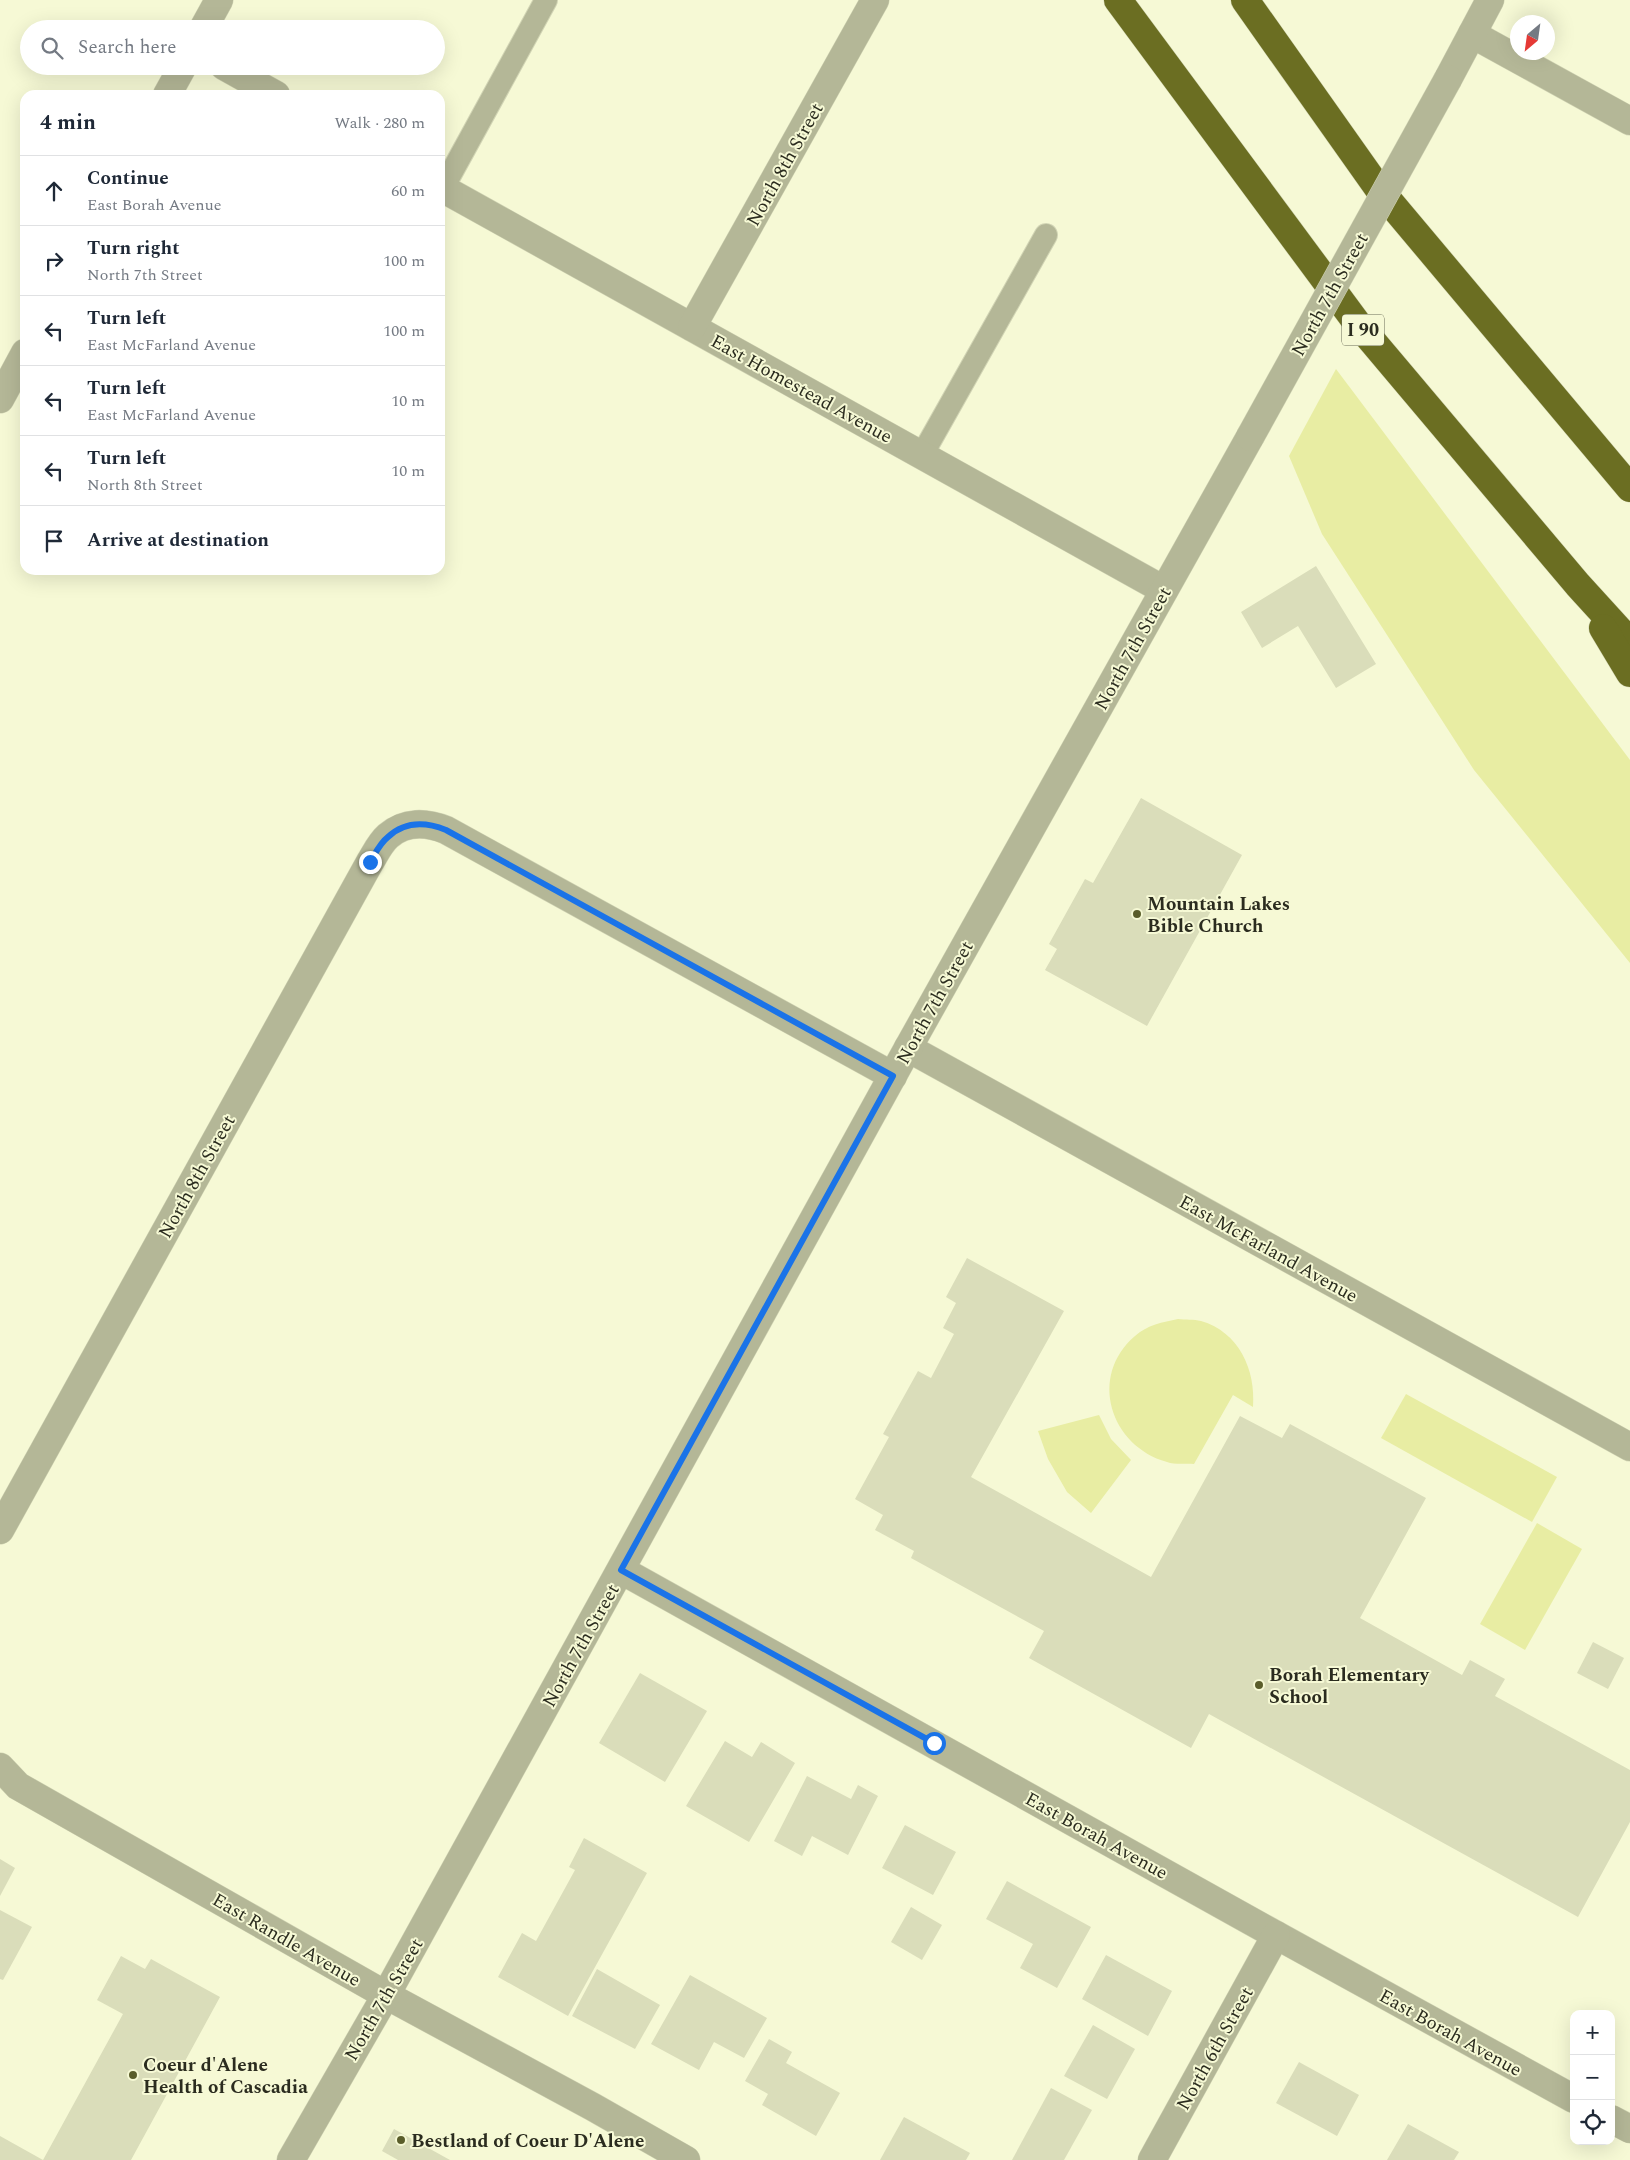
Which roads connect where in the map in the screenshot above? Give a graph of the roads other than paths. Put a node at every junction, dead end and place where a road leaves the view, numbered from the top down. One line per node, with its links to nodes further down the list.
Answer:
1 (219, 0): 7 (street)
2 (546, 0): 14 (lane)
3 (876, 0): 17 (street, North 8th Street)
4 (1118, 0): 22 (highway, I 90)
5 (1245, 0): 21 (highway)
6 (1490, 0): 8 (street, North 7th Street)
7 (208, 20)
8 (1472, 34): 13 (street); 23 (street, North 7th Street, bridge)
9 (177, 75): 11 (street)
10 (240, 75): 12 (street)
11 (170, 90)
12 (267, 90)
13 (1630, 121)
14 (445, 180)
15 (445, 189): 17 (street, East Homestead Avenue)
16 (1046, 235): 20 (lane)
17 (692, 327): 20 (street, East Homestead Avenue)
18 (20, 362): 19 (street)
19 (0, 399)
20 (922, 455): 23 (street, East Homestead Avenue)
21 (1630, 488)
22 (1578, 585): 24 (highway, I 90); 25 (highway)
23 (1164, 590): 26 (street, North 7th Street)
24 (1630, 642)
25 (1630, 673)
26 (908, 1048): 27 (street, North 7th Street); 28 (street, East McFarland Avenue)
27 (893, 1076): 29 (street, North 8th Street); 30 (street, North 7th Street)
28 (1630, 1447)
29 (0, 1530)
30 (621, 1570): 32 (street, East Borah Avenue); 33 (street, North 7th Street)
31 (0, 1766): 33 (street, East Randle Avenue)
32 (1276, 1936): 34 (street, East Borah Avenue); 39 (street, North 6th Street)
33 (386, 1995): 37 (street, North 7th Street); 38 (street, East Randle Avenue)
34 (1570, 2096)
35 (1615, 2121): 36 (street)
36 (1630, 2129)
37 (291, 2160)
38 (686, 2160)
39 (1152, 2160)

